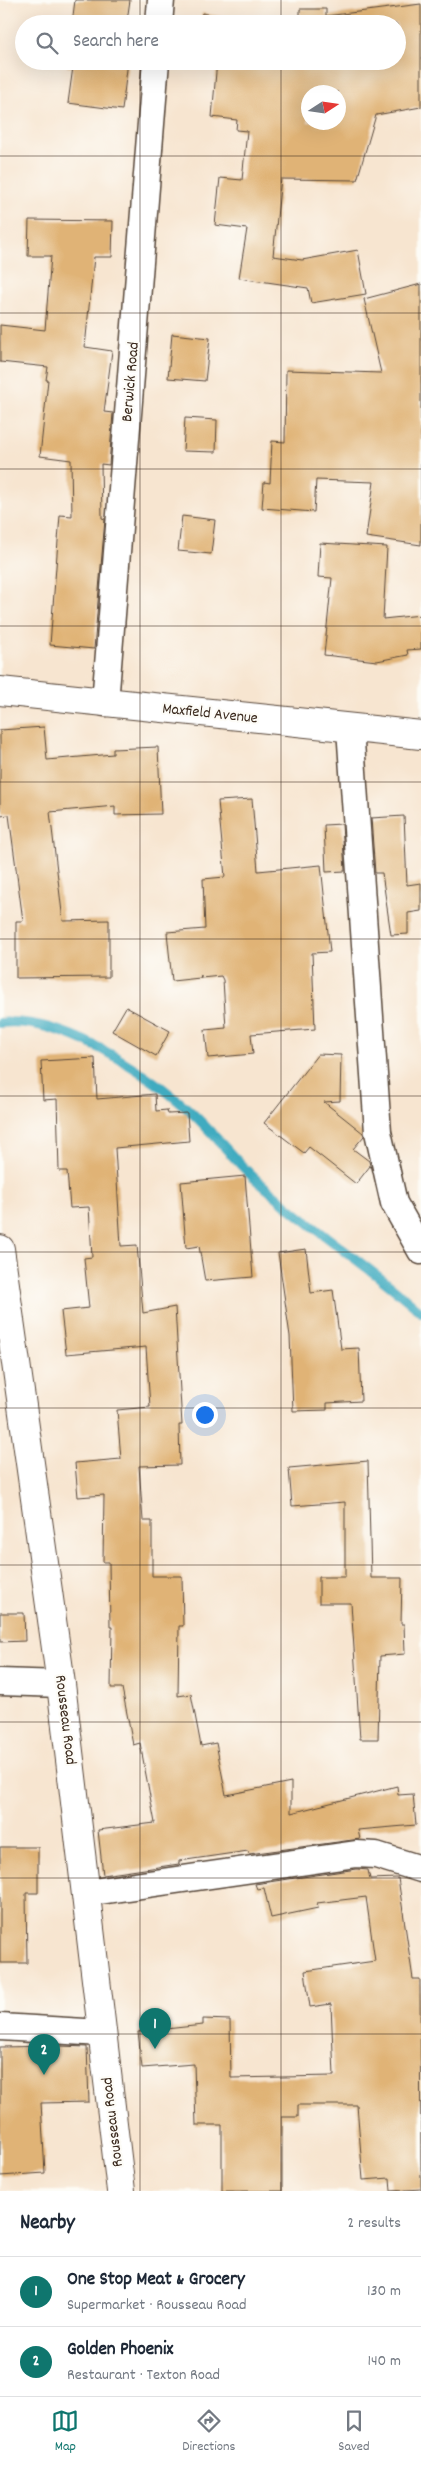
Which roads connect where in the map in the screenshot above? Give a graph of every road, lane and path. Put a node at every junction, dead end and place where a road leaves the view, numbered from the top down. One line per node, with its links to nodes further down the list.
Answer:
1 (161, 0): 2 (street)
2 (160, 15)
3 (155, 70): 5 (street, Berwick Road)
4 (0, 692): 5 (street, Maxfield Avenue)
5 (105, 703): 6 (street, Maxfield Avenue)
6 (350, 728): 7 (street, Maxfield Avenue); 9 (street)
7 (421, 735)
8 (0, 1249): 10 (street, Rousseau Road)
9 (421, 1251)
10 (9, 1377): 12 (street, Rousseau Road)
11 (0, 1682): 12 (street)
12 (61, 1684): 14 (street, Rousseau Road)
13 (421, 1869): 14 (street)
14 (86, 1893): 16 (street, Rousseau Road)
15 (0, 2026): 16 (street)
16 (102, 2033): 17 (street, Rousseau Road)
17 (121, 2191)

